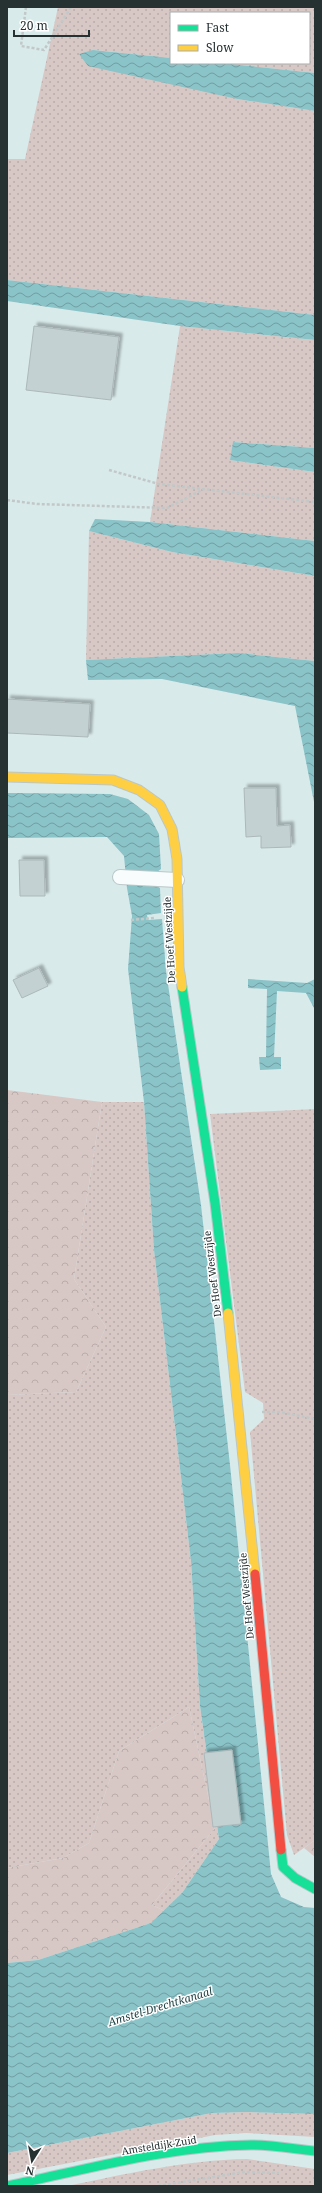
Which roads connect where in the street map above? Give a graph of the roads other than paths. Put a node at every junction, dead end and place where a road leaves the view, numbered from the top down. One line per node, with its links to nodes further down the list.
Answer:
1 (7, 777): 3 (street, De Hoef Westzijde)
2 (120, 877): 3 (lane)
3 (177, 880): 4 (street, De Hoef Westzijde)
4 (313, 1889)
5 (315, 2151): 6 (street, Amsteldijk-Zuid)
6 (8, 2186)

